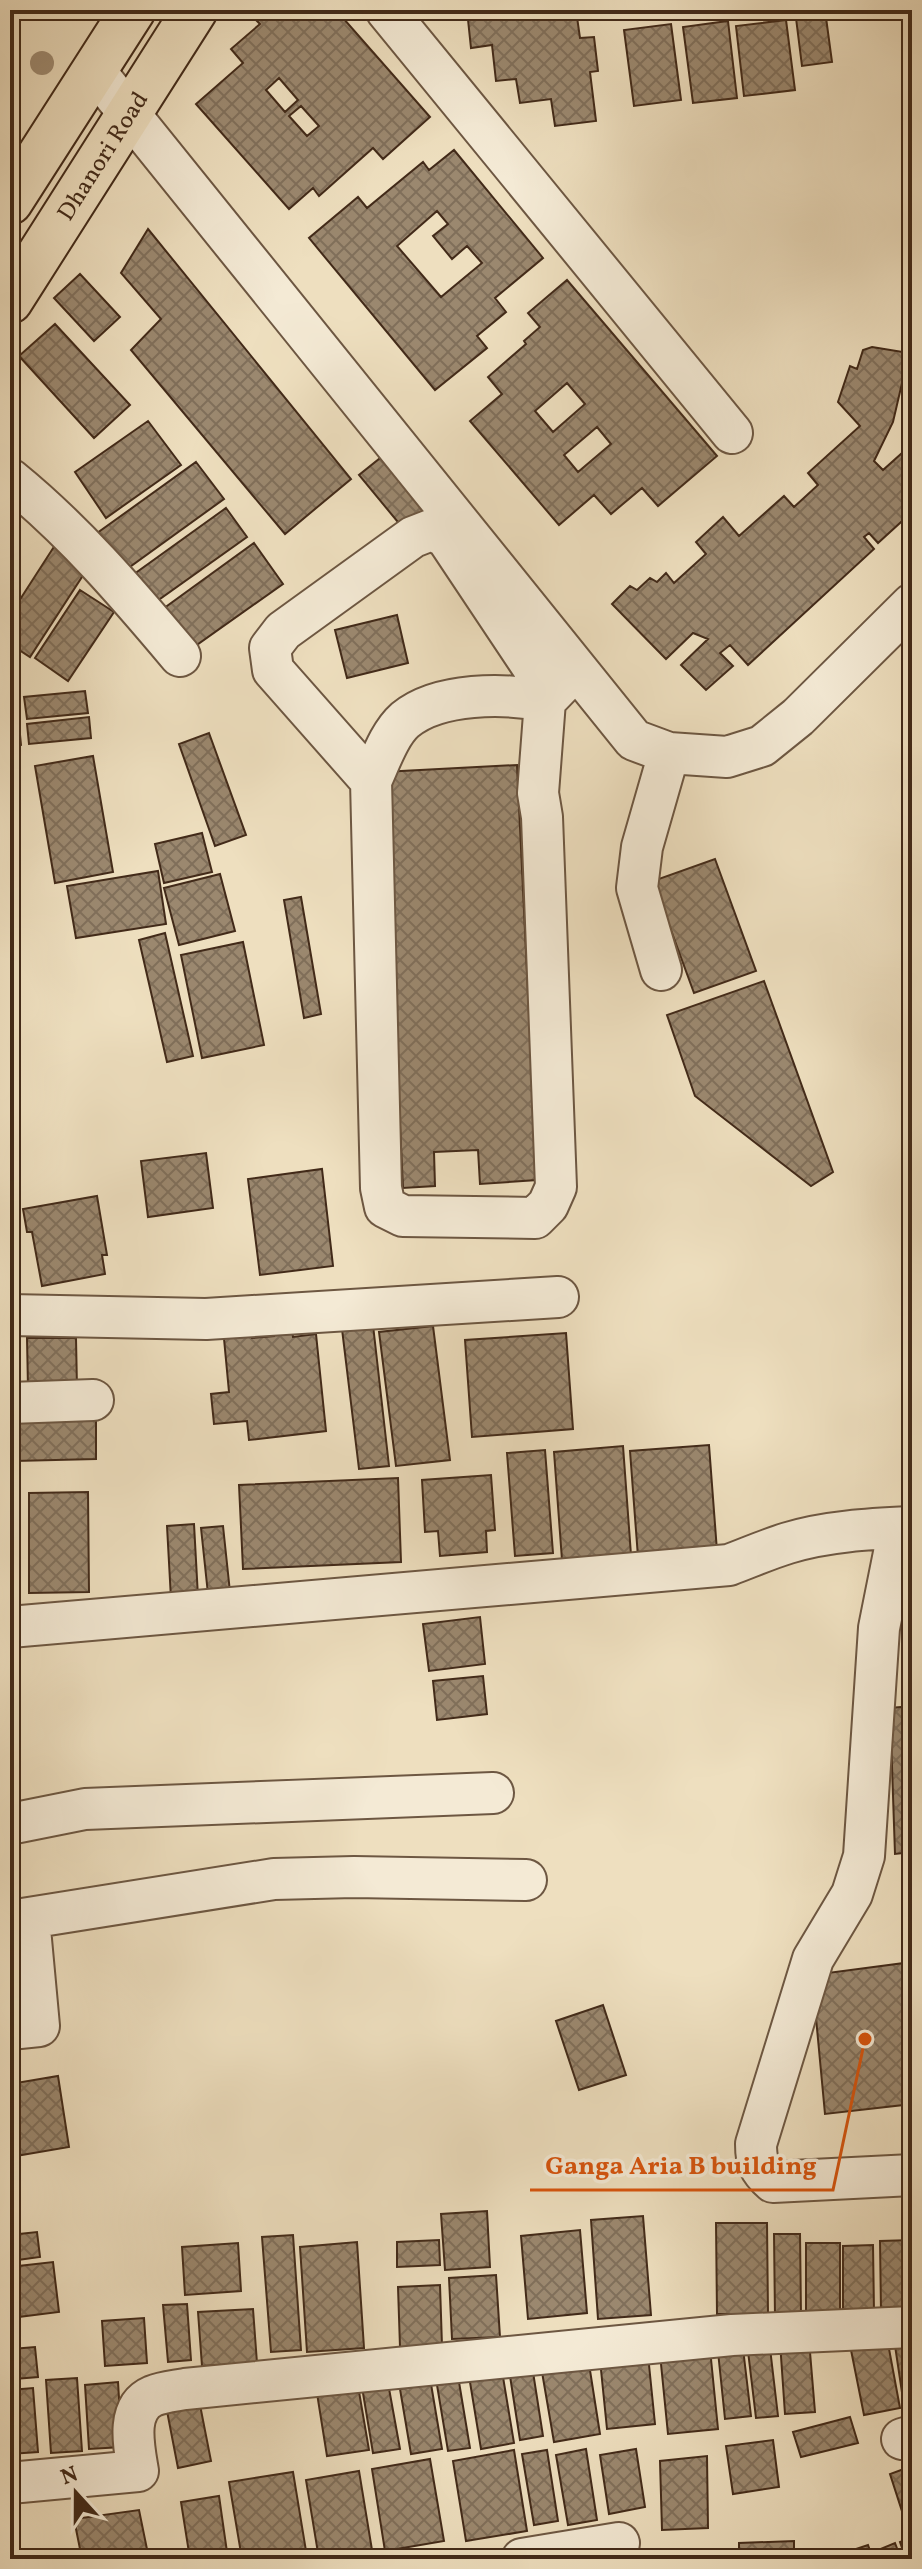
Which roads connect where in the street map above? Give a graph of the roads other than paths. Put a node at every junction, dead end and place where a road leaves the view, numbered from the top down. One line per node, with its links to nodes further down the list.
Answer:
1 (133, 10): 4 (main road)
2 (195, 10): 5 (main road, Dhanori Road)
3 (389, 11): 8 (street)
4 (94, 70): 5 (street); 6 (main road)
5 (129, 113): 7 (main road, Dhanori Road); 12 (street)
6 (10, 202)
7 (10, 301)
8 (732, 433)
9 (10, 479): 11 (street)
10 (912, 604): 13 (street)
11 (180, 656)
12 (557, 688): 13 (street); 14 (street); 14 (street); 14 (street)
13 (669, 753): 15 (street)
14 (371, 781)
15 (661, 970)
16 (558, 1297): 17 (street)
17 (10, 1315)
18 (93, 1400): 19 (street)
19 (10, 1403)
20 (906, 1527): 21 (street); 27 (street)
21 (10, 1627)
22 (493, 1793): 23 (street)
23 (10, 1824)
24 (526, 1880): 25 (street)
25 (19, 1919): 26 (street)
26 (10, 2029)
27 (912, 2175)
28 (912, 2327): 29 (street)
29 (10, 2483)
30 (619, 2543): 31 (street)
31 (522, 2559)

